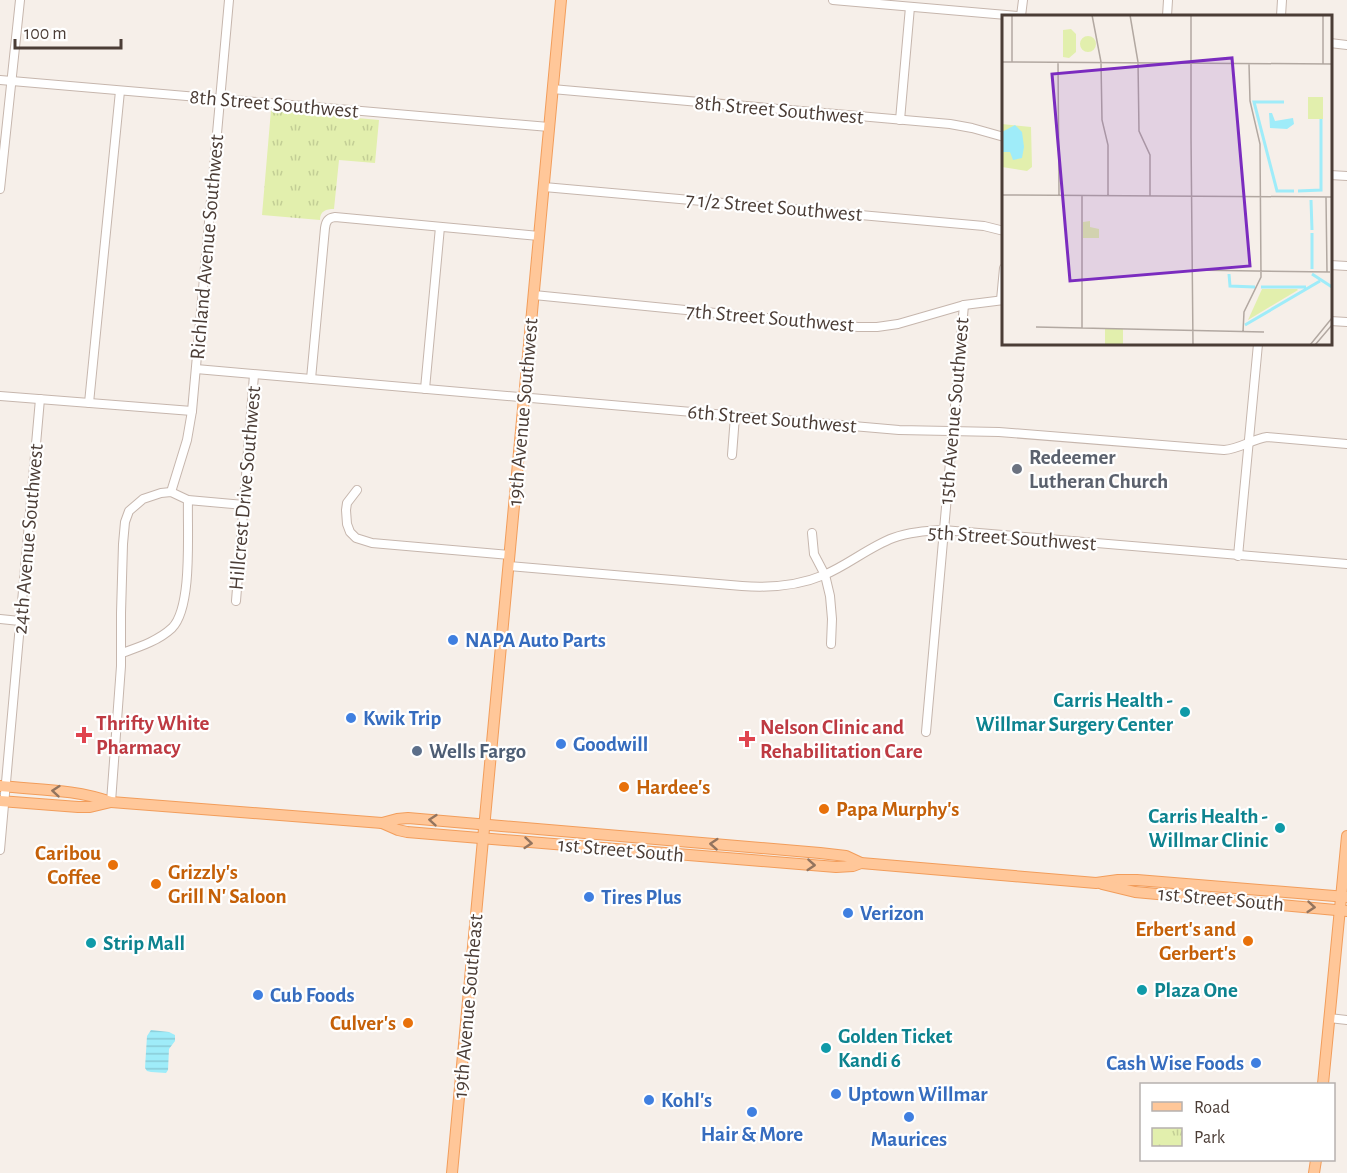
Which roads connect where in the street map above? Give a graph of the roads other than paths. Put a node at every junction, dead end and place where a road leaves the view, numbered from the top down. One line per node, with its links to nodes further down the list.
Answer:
1 (20, 0): 16 (street)
2 (230, 0): 19 (street, Richland Avenue Southwest)
3 (561, 0): 17 (main road, 19th Avenue Southwest)
4 (833, 0): 8 (street)
5 (1023, 0): 10 (street)
6 (1168, 0): 11 (street)
7 (1282, 0): 12 (street)
8 (910, 7): 9 (street); 20 (street)
9 (1008, 15)
10 (1020, 15)
11 (1167, 15)
12 (1281, 15)
13 (1332, 43): 14 (street)
14 (1347, 45)
15 (0, 80): 16 (street, 8th Street Southwest)
16 (11, 81): 18 (street, 8th Street Southwest); 26 (street)
17 (552, 89): 20 (street, 8th Street Southwest); 21 (main road, 19th Avenue Southwest)
18 (120, 91): 19 (street, 8th Street Southwest); 45 (street)
19 (220, 100): 21 (street, 8th Street Southwest); 38 (street, Richland Avenue Southwest)
20 (900, 120): 22 (street, 8th Street Southwest)
21 (549, 127): 25 (main road, 19th Avenue Southwest)
22 (1002, 136)
23 (1332, 175): 24 (street)
24 (1347, 176)
25 (544, 187): 28 (street, 7 1/2 Street Southwest); 29 (main road, 19th Avenue Southwest)
26 (0, 189)
27 (440, 227): 29 (street); 40 (street); 41 (street)
28 (1002, 230)
29 (539, 236): 32 (main road, 19th Avenue Southwest)
30 (1332, 265): 31 (street)
31 (1347, 266)
32 (534, 295): 34 (street, 7th Street Southwest); 43 (main road, 19th Avenue Southwest)
33 (1002, 300): 34 (street, 7th Street Southwest)
34 (964, 305): 48 (street, 15th Avenue Southwest)
35 (1332, 321): 36 (street)
36 (1347, 322)
37 (1258, 345): 49 (street)
38 (196, 369): 39 (street, 6th Street Southwest); 46 (street, Richland Avenue Southwest)
39 (254, 375): 40 (street, 6th Street Southwest); 55 (street, Hillcrest Drive Southwest)
40 (311, 379): 41 (street, 6th Street Southwest)
41 (425, 389): 43 (street, 6th Street Southwest)
42 (0, 396): 44 (street)
43 (524, 398): 47 (street, 6th Street Southwest); 59 (main road, 19th Avenue Southwest)
44 (40, 399): 45 (street); 64 (street, 24th Avenue Southwest)
45 (89, 403): 46 (street)
46 (192, 411): 53 (street, Richland Avenue Southwest)
47 (735, 416): 48 (street, 6th Street Southwest); 51 (street)
48 (953, 431): 49 (street, 6th Street Southwest); 56 (street, 15th Avenue Southwest)
49 (1249, 443): 50 (street, 6th Street Southwest); 58 (street)
50 (1347, 444)
51 (732, 455)
52 (357, 490): 59 (street, 5th Street Southwest)
53 (171, 492): 54 (street); 66 (street)
54 (188, 500): 55 (street); 66 (street)
55 (244, 505): 62 (street, Hillcrest Drive Southwest)
56 (944, 530): 58 (street, 5th Street Southwest); 61 (street, 5th Street Southwest); 67 (street, 15th Avenue Southwest)
57 (812, 532): 61 (street)
58 (1238, 556): 60 (street, 5th Street Southwest)
59 (509, 561): 61 (street, 5th Street Southwest); 72 (main road, 19th Avenue Southwest)
60 (1347, 564)
61 (825, 575): 65 (street)
62 (236, 601)
63 (0, 619): 64 (street)
64 (20, 621): 68 (street, 24th Avenue Southwest)
65 (831, 644)
66 (122, 653): 70 (street)
67 (926, 732)
68 (3, 787): 69 (street, 24th Avenue Southwest); 70 (main road, 1st Street South, one-way to 68)
69 (2, 801): 70 (main road, 1st Street South); 75 (street, 24th Avenue Southwest)
70 (111, 802): 71 (main road, 1st Street South)
71 (382, 823): 72 (main road, 1st Street South, one-way to 71); 74 (main road, 1st Street South)
72 (485, 825): 74 (main road, 19th Avenue Southeast); 76 (main road, 1st Street South, one-way to 72)
73 (1347, 836): 78 (main road)
74 (484, 839): 76 (main road, 1st Street South, one-way to 76); 83 (main road, 19th Avenue Southeast)
75 (0, 850)
76 (861, 863): 77 (main road, 1st Street South)
77 (1096, 882): 78 (main road, 1st Street South); 79 (main road, 1st Street South, one-way to 79)
78 (1344, 897): 79 (main road)
79 (1343, 910): 80 (main road)
80 (1329, 1018): 81 (street); 82 (main road)
81 (1347, 1020)
82 (1323, 1083)
83 (452, 1173)

